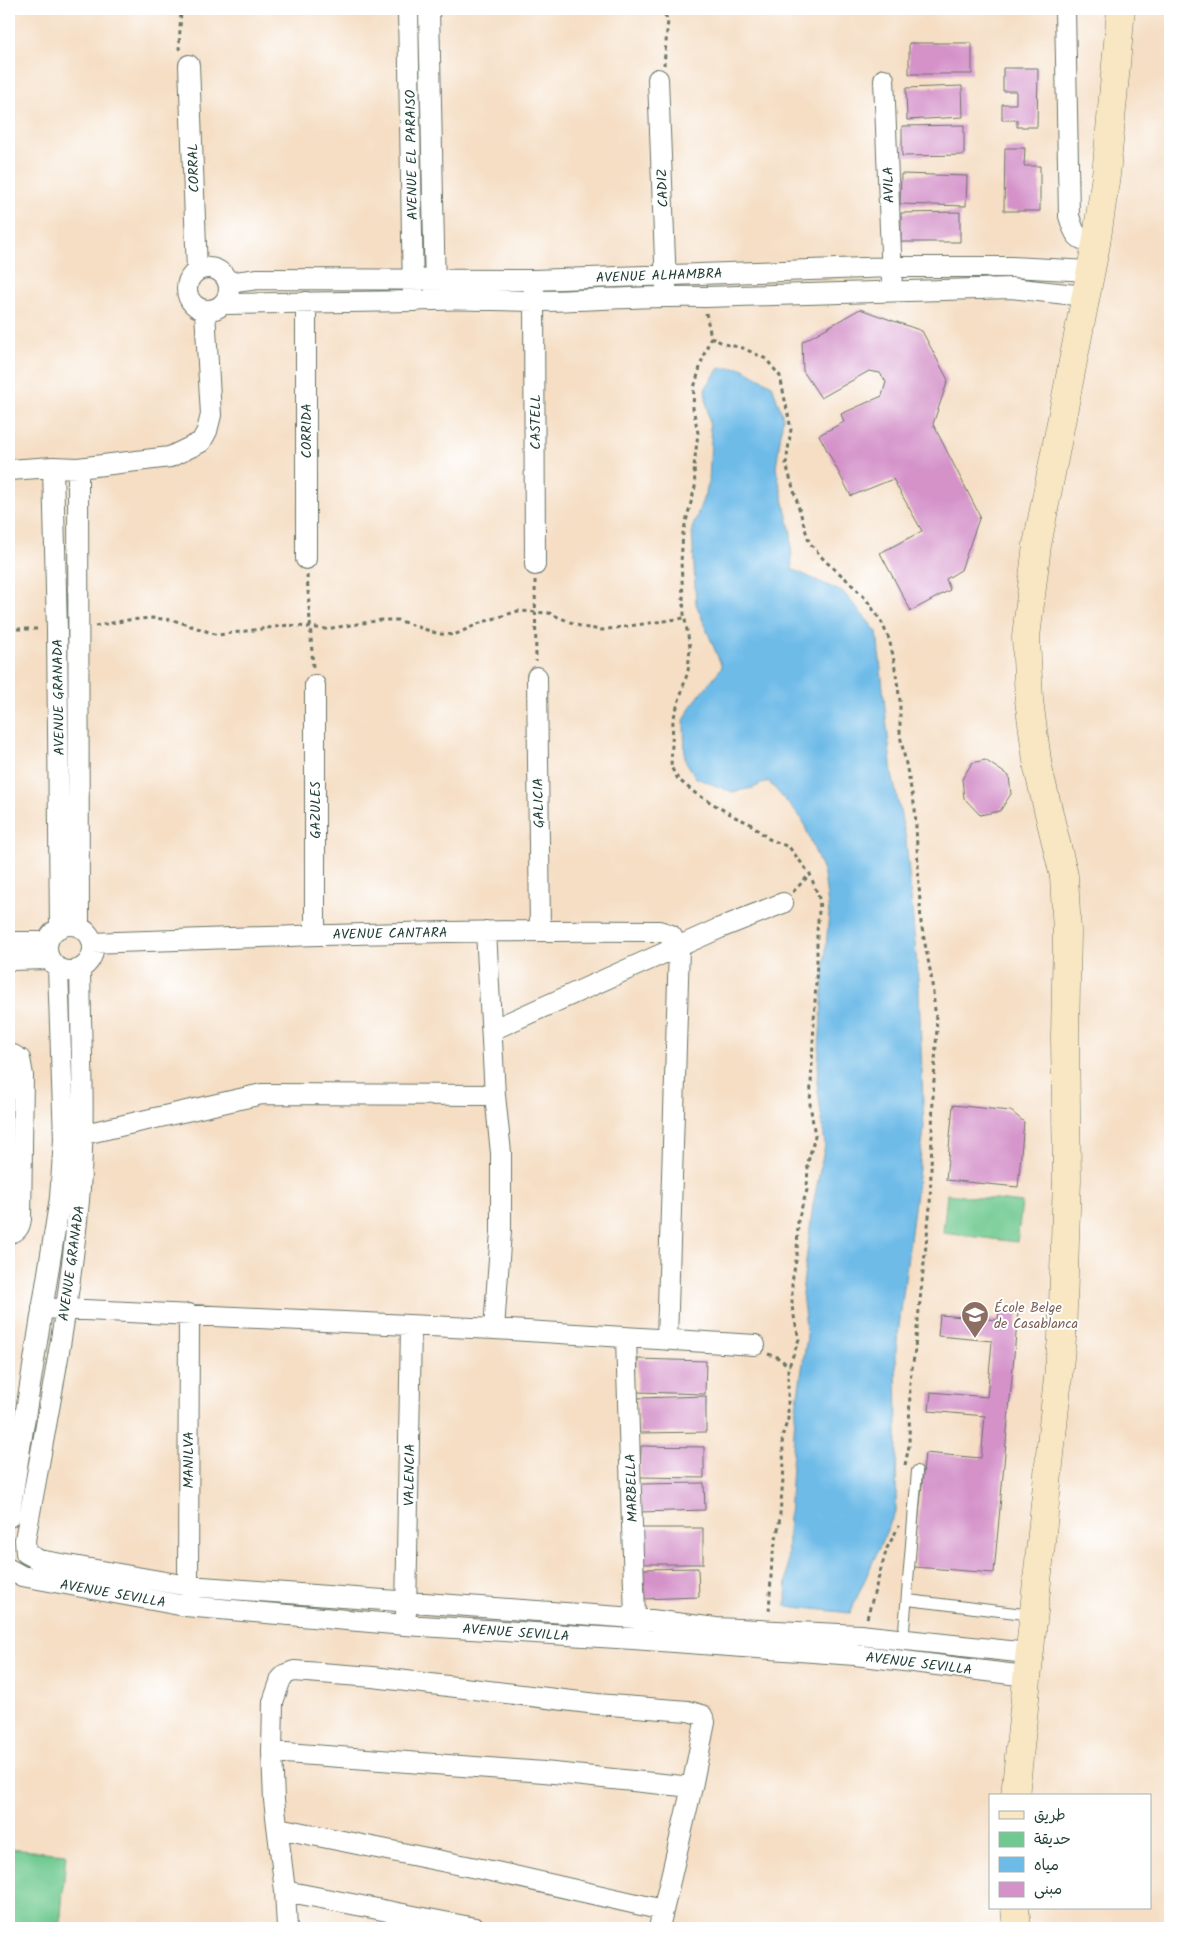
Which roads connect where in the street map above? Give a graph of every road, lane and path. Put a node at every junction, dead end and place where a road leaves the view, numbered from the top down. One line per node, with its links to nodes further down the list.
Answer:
1 (181, 9): 9 (path)
2 (408, 9): 16 (street, AVENUE EL PARAISO)
3 (429, 9): 17 (street, AVENUE EL PARAISO)
4 (660, 9): 10 (path)
5 (834, 9): 6 (path)
6 (859, 9)
7 (1065, 9): 12 (street)
8 (1121, 9): 12 (street)
9 (189, 65): 14 (street, CORRAL)
10 (658, 79): 15 (street, CADIZ)
11 (884, 79): 13 (street, AVILA)
12 (1096, 244): 20 (street)
13 (891, 267): 15 (street, AVENUE ALHAMBRA); 20 (street, AVENUE ALHAMBRA); 21 (street, AVILA)
14 (197, 271): 19 (street); 29 (street)
15 (665, 274): 18 (street, AVENUE ALHAMBRA); 22 (street, CADIZ)
16 (413, 279): 17 (street, AVENUE ALHAMBRA); 19 (street, AVENUE ALHAMBRA); 25 (street, AVENUE EL PARAISO)
17 (436, 279): 18 (street, AVENUE ALHAMBRA); 24 (street, AVENUE EL PARAISO)
18 (533, 280): 26 (street, CASTELL)
19 (228, 283): 28 (street)
20 (1088, 283): 21 (street, AVENUE ALHAMBRA); 76 (street)
21 (892, 290): 23 (street, AVENUE ALHAMBRA)
22 (666, 296): 23 (street, AVENUE ALHAMBRA); 26 (street, AVENUE ALHAMBRA)
23 (706, 297): 30 (path)
24 (435, 299): 25 (street, AVENUE ALHAMBRA); 26 (street, AVENUE ALHAMBRA)
25 (413, 301): 27 (street, AVENUE ALHAMBRA)
26 (535, 301): 35 (street, CASTELL)
27 (306, 302): 28 (street, AVENUE ALHAMBRA); 34 (street, CORRIDA)
28 (224, 304): 29 (street)
29 (205, 310): 32 (street)
30 (711, 337): 37 (path); 67 (path)
31 (53, 467): 32 (street); 33 (street); 49 (street, AVENUE GRANADA)
32 (78, 468): 39 (street, AVENUE GRANADA)
33 (9, 470)
34 (306, 559): 38 (path)
35 (535, 564): 36 (path)
36 (534, 611): 37 (path); 38 (path); 40 (path)
37 (684, 618): 42 (path)
38 (310, 627): 39 (path); 41 (path)
39 (78, 629): 49 (street, AVENUE GRANADA)
40 (537, 677): 44 (street, GALICIA)
41 (315, 685): 46 (street, GAZULES)
42 (810, 874): 43 (path); 66 (path)
43 (783, 902): 50 (street)
44 (540, 930): 45 (street, AVENUE CANTARA); 50 (street, AVENUE CANTARA)
45 (486, 931): 46 (street, AVENUE CANTARA); 53 (street)
46 (315, 935): 48 (street, AVENUE CANTARA)
47 (9, 942): 49 (street)
48 (93, 943): 49 (street); 52 (street)
49 (59, 945): 51 (street); 52 (street); 56 (street, AVENUE GRANADA)
50 (678, 948): 53 (street); 64 (street)
51 (9, 960)
52 (80, 969): 56 (street, AVENUE GRANADA)
53 (492, 1030): 55 (street)
54 (9, 1055): 57 (street)
55 (495, 1095): 56 (street); 62 (street)
56 (73, 1136): 58 (street, AVENUE GRANADA); 59 (street, AVENUE GRANADA)
57 (9, 1233)
58 (42, 1308): 59 (street); 69 (street, AVENUE GRANADA)
59 (65, 1308): 60 (street); 71 (street, AVENUE GRANADA)
60 (189, 1314): 61 (street); 73 (street, MANILVA)
61 (411, 1326): 62 (street); 75 (street, VALENCIA)
62 (494, 1329): 63 (street)
63 (626, 1338): 64 (street); 77 (street, MARBELLA)
64 (667, 1340): 65 (street)
65 (755, 1344): 66 (path)
66 (789, 1366): 79 (path)
67 (904, 1466)
68 (917, 1471): 74 (lane)
69 (9, 1517)
70 (900, 1523): 81 (path)
71 (26, 1554): 72 (street); 73 (street, AVENUE SEVILLA)
72 (9, 1567): 73 (street, AVENUE SEVILLA)
73 (187, 1596): 75 (street, AVENUE SEVILLA); 78 (street, AVENUE SEVILLA)
74 (908, 1600): 76 (lane); 80 (lane)
75 (407, 1601): 77 (street, AVENUE SEVILLA); 78 (street, VALENCIA)
76 (1033, 1615): 84 (street)
77 (635, 1618): 79 (street, AVENUE SEVILLA); 82 (street, MARBELLA)
78 (405, 1625): 82 (street, AVENUE SEVILLA)
79 (770, 1630): 81 (street, AVENUE SEVILLA)
80 (904, 1633): 81 (street, AVENUE SEVILLA); 83 (lane); 84 (street, AVENUE SEVILLA)
81 (860, 1635)
82 (633, 1639): 83 (street, AVENUE SEVILLA)
83 (902, 1661): 84 (street, AVENUE SEVILLA)
84 (1027, 1664): 87 (street)
85 (272, 1752): 86 (street); 86 (street); 88 (street)
86 (692, 1787): 91 (street)
87 (1015, 1794)
88 (278, 1828): 89 (street); 91 (street)
89 (286, 1891): 92 (street); 93 (street)
90 (1015, 1910): 94 (street)
91 (661, 1919)
92 (287, 1928)
93 (476, 1928)
94 (1017, 1928)

